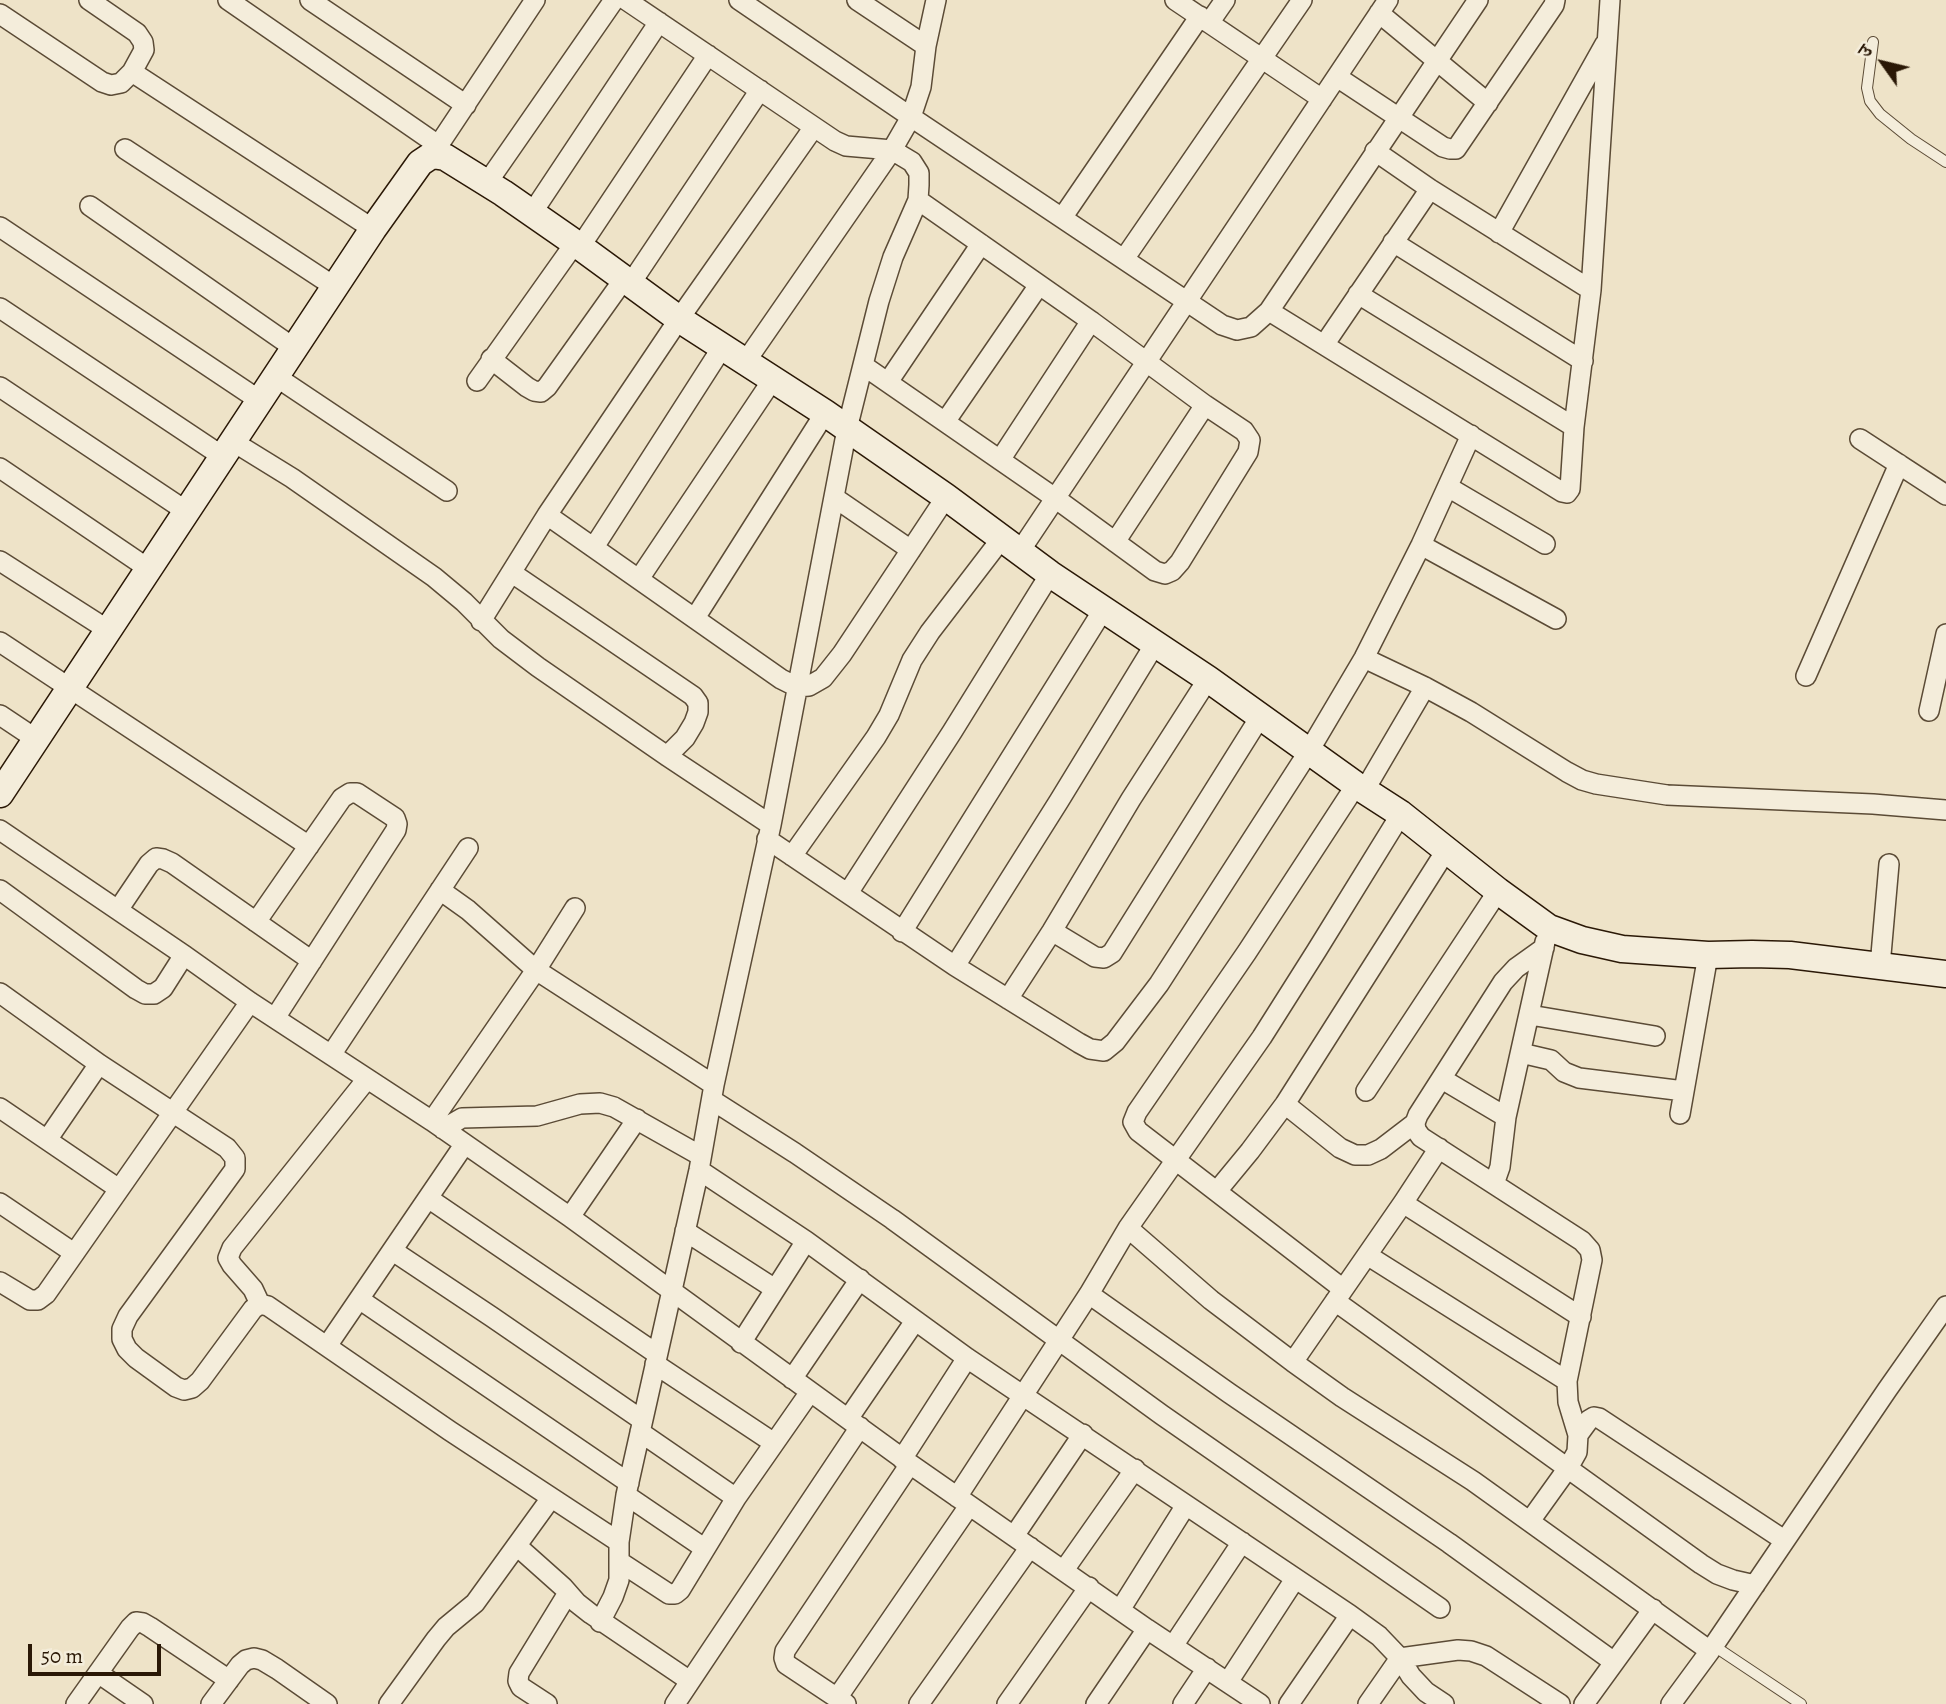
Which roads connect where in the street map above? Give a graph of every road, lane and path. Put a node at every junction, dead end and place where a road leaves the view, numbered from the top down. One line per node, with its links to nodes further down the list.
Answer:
1 (89, 0): 26 (street)
2 (228, 0): 36 (street)
3 (310, 0): 31 (street)
4 (535, 0): 31 (street)
5 (614, 0): 40 (street)
6 (626, 0): 19 (street)
7 (740, 0): 33 (street)
8 (857, 0): 22 (street)
9 (936, 0): 22 (street)
10 (1175, 0): 18 (street)
11 (1225, 0): 18 (street)
12 (1302, 0): 24 (street)
13 (1478, 0): 25 (street)
14 (1555, 0): 30 (street)
15 (1610, 0): 20 (street)
16 (1384, 7): 25 (street); 27 (street)
17 (0, 14): 26 (street)
18 (1205, 19): 24 (street); 45 (street)
19 (659, 22): 23 (street); 44 (street)
20 (1607, 39): 48 (street); 56 (street)
21 (1873, 42): 39 (lane)
22 (926, 46): 33 (street)
23 (708, 55): 28 (street); 51 (street)
24 (1262, 59): 29 (street); 52 (street)
25 (1437, 60): 30 (street); 32 (street)
26 (132, 72): 47 (street)
27 (1337, 77): 29 (street); 32 (street)
28 (760, 90): 34 (street); 53 (street)
29 (1322, 99): 58 (street)
30 (1488, 103): 32 (street)
31 (466, 105): 36 (street)
32 (1398, 116): 38 (street)
33 (911, 117): 37 (street); 45 (street)
34 (814, 127): 37 (street); 61 (street)
35 (125, 149): 55 (street)
36 (435, 150): 40 (street); 47 (street)
37 (892, 150): 42 (street); 67 (street)
38 (1375, 151): 41 (street); 60 (street)
39 (1946, 162)
40 (487, 183): 44 (street)
41 (1430, 188): 48 (street); 49 (street)
42 (918, 200): 50 (street); 70 (street)
43 (90, 206): 65 (street)
44 (532, 213): 51 (street)
45 (1062, 218): 52 (street)
46 (0, 227): 76 (street)
47 (373, 229): 55 (street)
48 (1499, 233): 56 (street)
49 (1393, 242): 57 (street); 68 (street)
50 (981, 244): 54 (street); 74 (street)
51 (577, 245): 53 (street); 66 (street)
52 (1124, 259): 58 (street)
53 (627, 281): 61 (street); 66 (street)
54 (1039, 285): 62 (street); 79 (street)
55 (335, 287): 65 (street)
56 (1591, 290): 68 (street)
57 (1358, 294): 63 (street); 80 (street)
58 (1186, 300): 60 (street); 69 (street)
59 (0, 308): 84 (street)
60 (1269, 311): 63 (street)
61 (679, 319): 64 (street); 95 (street)
62 (1091, 321): 69 (street); 85 (street)
63 (1324, 345): 82 (street)
64 (723, 346): 67 (street); 100 (street)
65 (294, 348): 71 (street)
66 (491, 359): 73 (street)
67 (746, 361): 72 (street)
68 (1583, 361): 80 (street)
69 (1147, 363): 77 (street); 93 (street)
70 (864, 366): 74 (street); 81 (street)
71 (275, 376): 76 (street); 89 (street)
72 (773, 379): 78 (street); 106 (street)
73 (477, 381)
74 (888, 382): 79 (street)
75 (0, 387): 94 (street)
76 (259, 400): 84 (street)
77 (1205, 405): 96 (street); 96 (street)
78 (825, 414): 81 (street); 108 (street)
79 (945, 422): 85 (street)
80 (1574, 427): 82 (street)
81 (847, 429): 91 (street); 92 (street)
82 (1471, 435): 88 (street)
83 (1860, 439): 86 (street)
84 (227, 449): 94 (street); 110 (street)
85 (1000, 460): 93 (street)
86 (1899, 464): 90 (street); 116 (street)
87 (0, 468): 103 (street)
88 (1448, 487): 97 (street); 99 (street)
89 (447, 491)
90 (1946, 495)
91 (946, 497): 98 (street); 101 (street)
92 (835, 498): 101 (street); 118 (street)
93 (1055, 498): 96 (street); 98 (street)
94 (186, 511): 103 (street)
95 (547, 515): 100 (street); 104 (street)
96 (1115, 542)
97 (1545, 544)
98 (1011, 545): 105 (street); 136 (street)
99 (1421, 545): 109 (street); 115 (street)
100 (594, 547): 106 (street)
101 (911, 550): 118 (street)
102 (0, 561): 111 (street)
103 (149, 569): 111 (street)
104 (512, 573): 110 (street); 126 (street)
105 (1050, 574): 107 (street); 141 (street)
106 (639, 579): 108 (street)
107 (1103, 610): 114 (street); 146 (street)
108 (695, 618): 118 (street)
109 (1556, 619)
110 (481, 621): 126 (street)
111 (108, 630): 120 (street)
112 (1946, 634): 121 (street)
113 (0, 642): 120 (street)
114 (1155, 644): 117 (street); 151 (street)
115 (1364, 658): 119 (street); 125 (street)
116 (1806, 676)
117 (1208, 679): 123 (street); 145 (street)
118 (797, 687): 132 (street)
119 (1425, 687): 127 (street); 129 (street)
120 (71, 688): 124 (street); 133 (street)
121 (1929, 711)
122 (0, 715): 124 (street)
123 (1260, 717): 125 (street); 145 (street)
124 (36, 739): 128 (street)
125 (1308, 751): 127 (street); 156 (street)
126 (667, 756): 132 (street)
127 (1360, 788): 130 (street); 180 (street)
128 (0, 794)
129 (1946, 810)
130 (1401, 814): 135 (street); 180 (street)
131 (0, 830): 143 (street)
132 (769, 832): 136 (street); 168 (street)
133 (309, 846): 144 (street); 150 (street)
134 (468, 848): 139 (street)
135 (1447, 849): 140 (street); 169 (street)
136 (792, 856): 141 (street)
137 (1889, 864): 152 (street)
138 (0, 890): 148 (street)
139 (440, 890): 153 (street); 162 (street)
140 (1498, 891): 147 (street); 166 (street)
141 (848, 893): 146 (street)
142 (575, 908): 153 (street)
143 (118, 910): 144 (street); 148 (street)
144 (256, 922): 150 (street)
145 (1052, 931): 156 (street)
146 (902, 932): 151 (street)
147 (1546, 938): 149 (street); 158 (street); 165 (street)
148 (184, 955): 157 (street)
149 (1708, 955): 152 (street); 167 (street)
150 (312, 961): 159 (street)
151 (955, 966): 156 (street)
152 (1881, 966): 154 (street)
153 (536, 970): 168 (street); 176 (street)
154 (1946, 975)
155 (0, 993): 163 (street)
156 (1008, 999)
157 (250, 1002): 159 (street); 171 (street)
158 (1530, 1015): 160 (street); 161 (street)
159 (275, 1018): 162 (street)
160 (1655, 1036)
161 (1521, 1054): 167 (street); 173 (street)
162 (331, 1055): 164 (street)
163 (99, 1064): 171 (street); 177 (street)
164 (367, 1079): 176 (street); 202 (street)
165 (1442, 1079): 173 (street); 175 (street)
166 (1366, 1091)
167 (1684, 1091): 172 (street)
168 (713, 1092): 181 (street); 206 (street)
169 (1284, 1104): 175 (street); 184 (street)
170 (0, 1108): 177 (street)
171 (172, 1113): 183 (street); 202 (street)
172 (1680, 1114)
173 (1506, 1117): 182 (street)
174 (637, 1119): 176 (street); 181 (street); 188 (street)
175 (1415, 1124): 179 (street)
176 (437, 1125): 178 (street)
177 (47, 1140): 183 (street)
178 (464, 1145): 185 (street); 188 (street)
179 (1439, 1148): 182 (street); 187 (street)
180 (1176, 1160): 184 (street); 189 (street)
181 (700, 1163): 190 (street); 191 (street)
182 (1494, 1184): 204 (street)
183 (119, 1189): 193 (street)
184 (1217, 1191): 200 (street)
185 (428, 1198): 192 (street); 210 (street)
186 (0, 1203): 193 (street)
187 (1404, 1203): 194 (street); 204 (street)
188 (570, 1217): 198 (street)
189 (1128, 1228): 199 (street); 211 (street)
190 (685, 1231): 197 (street); 198 (street)
191 (806, 1241): 195 (street); 197 (street)
192 (393, 1251): 201 (street); 217 (street)
193 (74, 1253): 196 (street)
194 (1367, 1255): 200 (street); 213 (street)
195 (860, 1279): 205 (street); 212 (street)
196 (0, 1282)
197 (775, 1289): 207 (street)
198 (671, 1292): 207 (street); 210 (street)
199 (1089, 1294): 206 (street); 251 (street)
200 (1339, 1295): 211 (street); 222 (street)
201 (359, 1299): 208 (street); 224 (street)
202 (260, 1304): 208 (street)
203 (1946, 1306): 230 (street)
204 (1581, 1317): 213 (street)
205 (915, 1321): 209 (street); 216 (street)
206 (1059, 1340): 215 (street); 242 (street)
207 (741, 1343): 212 (street)
208 (327, 1346): 226 (street)
209 (967, 1358): 215 (street); 221 (street)
210 (656, 1359): 217 (street); 220 (street)
211 (1293, 1362): 229 (street)
212 (792, 1379): 214 (street)
213 (1567, 1381): 219 (street)
214 (810, 1392): 216 (street); 220 (street)
215 (1024, 1396): 218 (street); 227 (street)
216 (854, 1423): 221 (street); 255 (street)
217 (641, 1426): 224 (street); 225 (street)
218 (1083, 1434): 223 (street); 231 (street)
219 (1578, 1435): 222 (street); 230 (street)
220 (774, 1443): 225 (street)
221 (906, 1462): 227 (street); 258 (street)
222 (1568, 1468): 229 (street); 239 (street)
223 (1135, 1469): 228 (street); 237 (street)
224 (627, 1489): 232 (street); 235 (street)
225 (736, 1498): 235 (street)
226 (551, 1499): 232 (street); 234 (street)
227 (963, 1501): 231 (street); 258 (street)
228 (1186, 1506): 233 (street); 243 (street)
229 (1530, 1521): 244 (street)
230 (1784, 1540): 239 (street)
231 (1022, 1541): 237 (street); 266 (street)
232 (619, 1542): 236 (street)
233 (1242, 1542): 238 (street); 248 (street)
234 (517, 1546): 241 (street); 263 (street)
235 (704, 1548): 236 (street)
236 (620, 1562): 246 (street)
237 (1064, 1570): 240 (street)
238 (1295, 1578): 245 (street); 256 (street)
239 (1755, 1585): 249 (street)
240 (1088, 1587): 243 (street); 267 (street)
241 (568, 1593): 246 (street); 264 (street)
242 (1440, 1608)
243 (1120, 1609): 247 (street)
244 (1653, 1609): 249 (street); 251 (street)
245 (1350, 1615): 250 (street); 271 (street)
246 (600, 1622): 255 (street)
247 (1147, 1629): 248 (street); 268 (street)
248 (1173, 1646): 252 (street)
249 (1712, 1648): 276 (street); 277 (lane)
250 (1400, 1658): 257 (street); 272 (street); 274 (street)
251 (1614, 1662): 275 (street)
252 (1207, 1668): 256 (street); 269 (street)
253 (98, 1673): 254 (street); 259 (street); 260 (street)
254 (229, 1680): 261 (street); 262 (street)
255 (690, 1681): 265 (street)
256 (1228, 1682): 270 (street)
257 (1426, 1698): 273 (street)
258 (842, 1701)
259 (76, 1704)
260 (143, 1704)
261 (211, 1704)
262 (327, 1704)
263 (389, 1704)
264 (547, 1704)
265 (675, 1704)
266 (919, 1704)
267 (1007, 1704)
268 (1096, 1704)
269 (1183, 1704)
270 (1260, 1704)
271 (1289, 1704)
272 (1368, 1704)
273 (1444, 1704)
274 (1560, 1704)
275 (1584, 1704)
276 (1671, 1704)
277 (1801, 1704)

